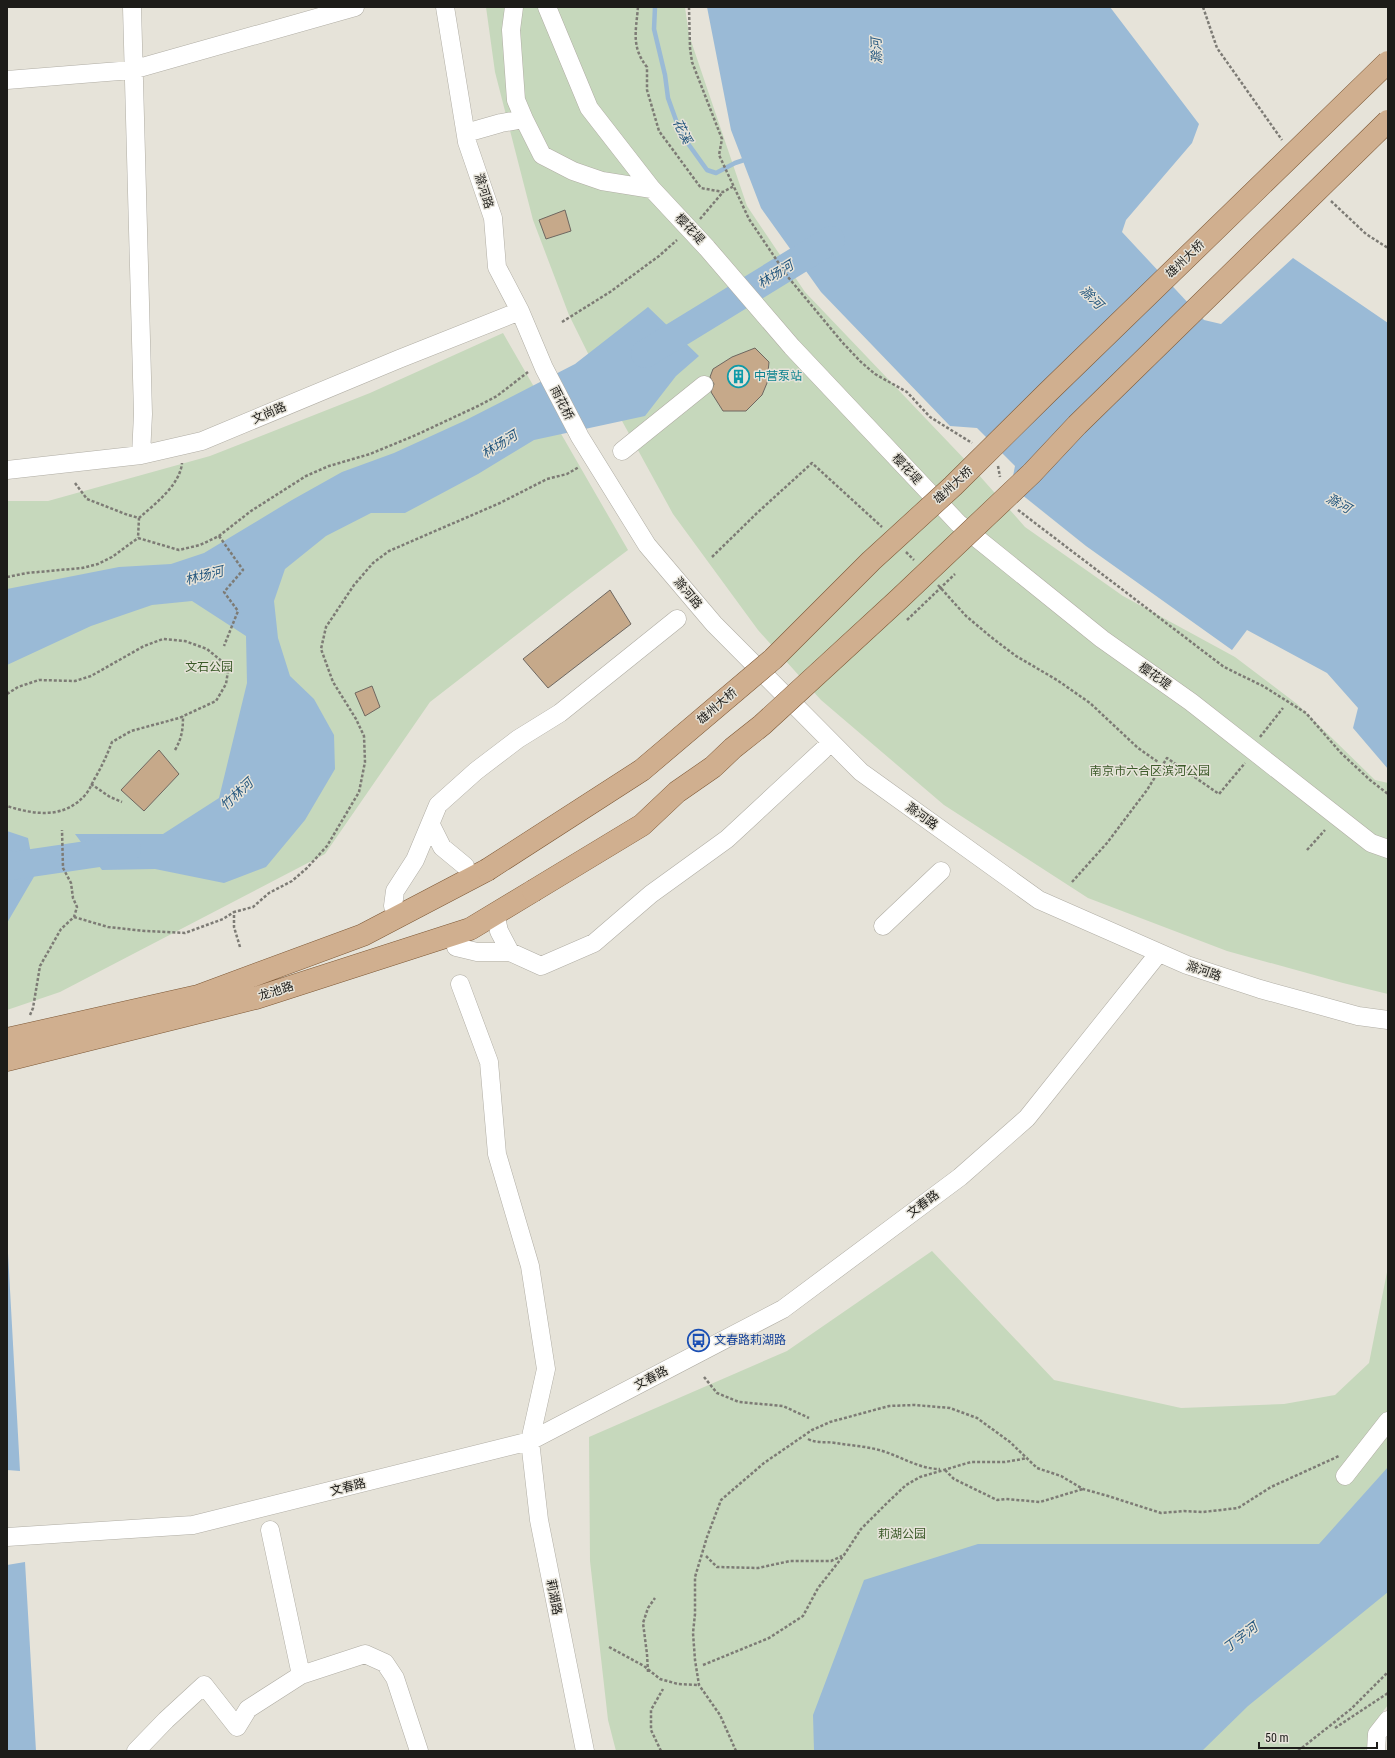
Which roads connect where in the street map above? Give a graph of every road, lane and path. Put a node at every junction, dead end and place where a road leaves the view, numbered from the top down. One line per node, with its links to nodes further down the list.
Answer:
1 (132, 7): 9 (street)
2 (355, 7): 9 (street)
3 (445, 7): 13 (street, 滁河路)
4 (514, 7): 11 (street)
5 (547, 7): 15 (street, 樱花堤)
6 (638, 7): 16 (path)
7 (689, 7): 14 (path)
8 (1388, 62): 61 (main road, 雄州大桥, bridge)
9 (132, 70): 10 (street); 26 (street)
10 (7, 80)
11 (524, 119): 13 (street); 15 (street)
12 (1388, 121): 77 (main road, 龙池路, bridge)
13 (466, 133): 19 (street, 滁河路)
14 (734, 186): 16 (path); 24 (path)
15 (652, 188): 58 (street, 樱花堤)
16 (723, 192): 17 (path)
17 (698, 222)
18 (679, 238): 20 (path)
19 (520, 311): 21 (street, 滁河路); 26 (street, 文尚路)
20 (562, 322)
21 (539, 368): 23 (street, 雨花桥); 36 (path)
22 (704, 385): 25 (street)
23 (580, 437): 72 (street, 滁河路)
24 (977, 446)
25 (622, 451)
26 (141, 454): 31 (street, 文尚路)
27 (183, 457): 35 (path)
28 (997, 460): 33 (path)
29 (580, 466): 65 (path)
30 (817, 468): 38 (path)
31 (7, 470)
32 (75, 483): 35 (path)
33 (1002, 484)
34 (1013, 506): 52 (path)
35 (139, 518): 37 (path)
36 (219, 536): 37 (path); 42 (path)
37 (138, 538): 39 (path)
38 (712, 557)
39 (7, 576)
40 (944, 592): 50 (path)
41 (677, 619): 55 (street)
42 (224, 646)
43 (7, 694): 51 (path)
44 (1283, 708): 46 (path)
45 (183, 715): 47 (path)
46 (1260, 737)
47 (175, 750)
48 (823, 750): 71 (street)
49 (1249, 757): 63 (path)
50 (1158, 762)
51 (92, 784): 53 (path); 54 (path)
52 (1388, 794)
53 (122, 802)
54 (7, 806)
55 (431, 825): 60 (street); 64 (street)
56 (62, 830): 66 (path)
57 (1325, 830): 59 (path)
58 (1388, 849)
59 (1307, 850)
60 (465, 866)
61 (487, 870): 76 (main road, 龙池路)
62 (941, 871): 68 (street)
63 (1072, 882)
64 (392, 906)
65 (234, 912): 66 (path); 69 (path)
66 (74, 917): 75 (path)
67 (496, 918): 71 (street)
68 (883, 926)
69 (240, 947)
70 (456, 947): 71 (street)
71 (510, 952)
72 (1158, 954): 74 (street, 滁河路); 82 (street, 文春路)
73 (460, 984): 82 (street, 莉湖路)
74 (1388, 1020)
75 (26, 1022)
76 (7, 1039)
77 (7, 1060)
78 (704, 1377): 79 (path)
79 (809, 1418)
80 (1388, 1422): 83 (street)
81 (808, 1440): 85 (path)
82 (530, 1441): 89 (street, 文春路); 105 (street, 莉湖路)
83 (1363, 1453): 86 (street); 87 (path)
84 (1028, 1458): 85 (path); 87 (path); 98 (path)
85 (945, 1470): 87 (path); 90 (path)
86 (1345, 1476)
87 (1083, 1489)
88 (270, 1530): 97 (street)
89 (7, 1537)
90 (844, 1555): 91 (path); 94 (path)
91 (706, 1556)
92 (655, 1598): 95 (path)
93 (609, 1647): 98 (path)
94 (703, 1665)
95 (648, 1672)
96 (1388, 1672): 108 (path)
97 (301, 1675): 103 (street); 104 (street)
98 (699, 1685): 107 (path)
99 (663, 1688): 106 (path)
100 (1388, 1693): 102 (path)
101 (1388, 1720): 109 (street)
102 (1335, 1728)
103 (136, 1751)
104 (419, 1751)
105 (585, 1751)
106 (661, 1751)
107 (736, 1751)
108 (1298, 1751)
109 (1376, 1751)

